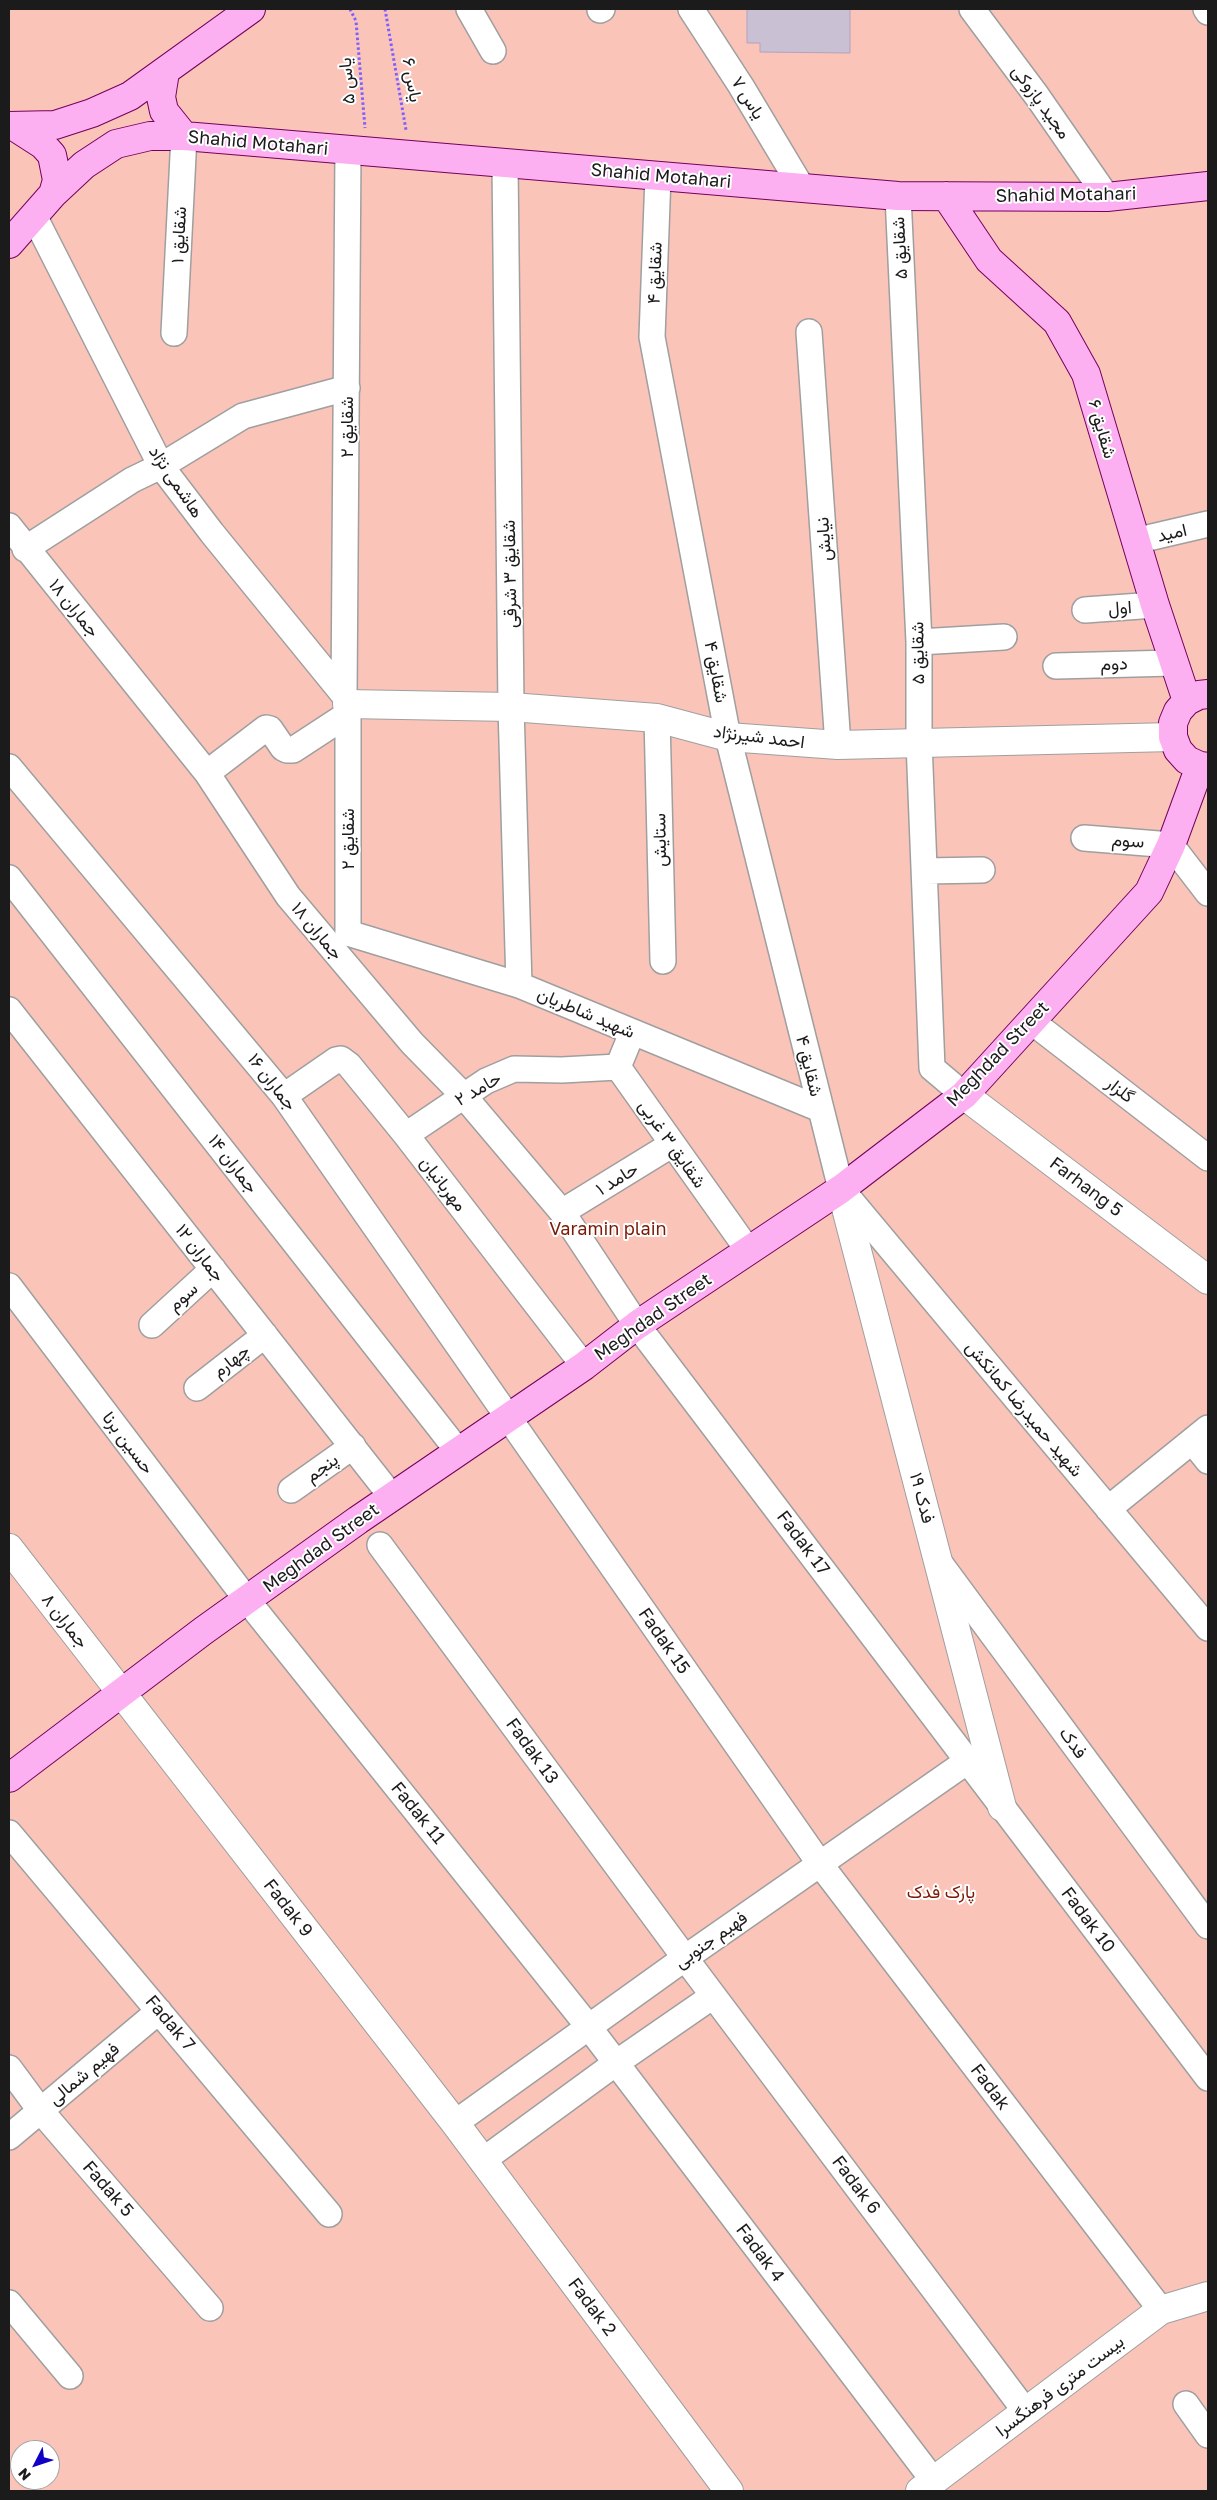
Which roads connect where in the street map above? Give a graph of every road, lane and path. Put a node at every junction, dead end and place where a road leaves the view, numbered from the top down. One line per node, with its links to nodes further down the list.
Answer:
1 (251, 9): 10 (main road)
2 (350, 9): 13 (path, یاس ۵)
3 (385, 9): 14 (path, یاس ۶)
4 (469, 9): 9 (street)
5 (691, 9): 18 (street, یاس ۷)
6 (972, 9): 22 (street, مجید پازوکی)
7 (1206, 9): 8 (street)
8 (1208, 12)
9 (493, 51)
10 (165, 72): 11 (main road); 12 (main road)
11 (12, 126): 19 (main road)
12 (184, 136): 13 (main road, Shahid Motahari); 19 (main road, Shahid Motahari); 26 (street, شقایق ۱)
13 (357, 151): 14 (main road, Shahid Motahari); 27 (street, شقایق ۲)
14 (411, 155): 15 (main road, Shahid Motahari)
15 (505, 163): 16 (main road, Shahid Motahari); 41 (street, شقایق ۳ شرقی)
16 (658, 176): 18 (main road, Shahid Motahari); 43 (street, شقایق ۴)
17 (1208, 186): 22 (main road, Shahid Motahari)
18 (802, 188): 20 (main road, Shahid Motahari)
19 (53, 194): 23 (main road)
20 (898, 196): 21 (main road, Shahid Motahari); 36 (street, شقایق ۵)
21 (946, 196): 22 (main road, Shahid Motahari); 31 (main road, شقایق ۶)
22 (1107, 197)
23 (34, 216): 24 (main road); 28 (street, هاشمی نژاد)
24 (9, 244)
25 (809, 332): 46 (street, نیایش)
26 (174, 333)
27 (347, 388): 28 (street); 40 (street, شقایق ۲)
28 (161, 466): 32 (street); 40 (street, هاشمی نژاد)
29 (1208, 524): 31 (street, امید)
30 (9, 526): 32 (street, جماران ۱۸)
31 (1135, 541): 33 (main road, شقایق ۶)
32 (25, 549): 49 (street, جماران ۱۸)
33 (1155, 605): 34 (street, اول); 37 (main road, شقایق ۶)
34 (1085, 610)
35 (1004, 637): 36 (street)
36 (919, 642): 45 (street, شقایق ۵)
37 (1173, 663): 38 (street, دوم); 39 (main road, شقایق ۶)
38 (1056, 666)
39 (1198, 697): 44 (main road)
40 (347, 705): 41 (street, احمد شیرنژاد); 49 (street); 56 (street, شقایق ۲)
41 (511, 707): 42 (street, احمد شیرنژاد); 58 (street, شقایق ۳ شرقی)
42 (657, 718): 43 (street, احمد شیرنژاد); 57 (street, ستایش)
43 (728, 737): 46 (street, احمد شیرنژاد); 66 (street, شقایق ۴)
44 (1173, 737): 45 (street, احمد شیرنژاد); 47 (main road)
45 (919, 742): 46 (street, احمد شیرنژاد); 53 (street, شقایق ۵)
46 (838, 745)
47 (1204, 766): 51 (main road, Meghdad Street)
48 (9, 767): 65 (street, جماران ۱۶)
49 (207, 773): 56 (street, جماران ۱۸)
50 (1084, 838): 51 (street, سوم)
51 (1171, 844): 55 (street); 60 (main road, Meghdad Street)
52 (982, 870): 53 (street)
53 (925, 871): 64 (street, شقایق ۵)
54 (9, 878): 84 (street, جماران ۱۴)
55 (1208, 893)
56 (340, 941): 58 (street, شهید شاطریان); 63 (street, جماران ۱۸)
57 (662, 962)
58 (519, 985): 61 (street, شهید شاطریان)
59 (9, 1010): 73 (street, جماران ۱۲)
60 (1031, 1021): 64 (main road, Meghdad Street); 69 (street, گلزار)
61 (632, 1033): 62 (street); 66 (street, شهید شاطریان)
62 (618, 1067): 63 (street, حامد ۲); 68 (street, شقایق ۳ غربی)
63 (463, 1095): 67 (street, حامد ۲); 71 (street, جماران ۱۸)
64 (964, 1095): 70 (main road, Meghdad Street); 74 (street, Farhang 5)
65 (284, 1096): 67 (street, مهربانیان); 81 (street, جماران ۱۶)
66 (820, 1109): 70 (street, شقایق ۴)
67 (406, 1135): 79 (street, مهربانیان)
68 (671, 1145): 71 (street, حامد ۱); 72 (street, شقایق ۳ غربی)
69 (1208, 1158)
70 (841, 1189): 72 (main road, Meghdad Street); 88 (street, شهید حمیدرضا کمانکش); 91 (street, فدک ۱۹)
71 (562, 1212): 77 (street, جماران ۱۸)
72 (748, 1250): 77 (main road, Meghdad Street)
73 (213, 1270): 76 (street, سوم); 78 (street, جماران ۱۲)
74 (1208, 1280)
75 (9, 1286): 92 (street, حسین برنا)
76 (152, 1325)
77 (637, 1326): 79 (main road, Meghdad Street); 95 (street, Fadak 17)
78 (265, 1335): 80 (street, چهارم); 83 (street, جماران ۱۲)
79 (584, 1366): 81 (main road, Meghdad Street)
80 (197, 1388)
81 (508, 1418): 84 (main road, Meghdad Street); 99 (street, Fadak 15)
82 (1200, 1435): 85 (street); 88 (street)
83 (352, 1446): 86 (street, پنجم); 87 (street, جماران ۱۲)
84 (458, 1451): 87 (main road, Meghdad Street)
85 (1208, 1461)
86 (291, 1490)
87 (392, 1497): 92 (main road, Meghdad Street)
88 (1108, 1509): 93 (street, شهید حمیدرضا کمانکش)
89 (380, 1545): 101 (street, Fadak 13)
90 (9, 1548): 94 (street, جماران ۸)
91 (938, 1560): 97 (street, فدک ۱۹); 100 (street, فدک)
92 (248, 1600): 94 (main road, Meghdad Street); 104 (street, Fadak 11)
93 (1208, 1628)
94 (122, 1693): 96 (main road, Meghdad Street); 109 (street, Fadak 9)
95 (969, 1760): 97 (street, Fadak 10); 99 (street, فهیم جنوبی)
96 (9, 1778)
97 (1002, 1807): 107 (street, Fadak 10)
98 (9, 1833): 103 (street, Fadak 7)
99 (820, 1864): 101 (street, فهیم جنوبی); 116 (street, Fadak)
100 (1208, 1926)
101 (685, 1958): 102 (street, Fadak 6); 104 (street, فهیم جنوبی)
102 (713, 1996): 105 (street); 119 (street, Fadak 6)
103 (159, 2010): 108 (street, فهیم شمالی); 112 (street, Fadak 7)
104 (588, 2026): 105 (street, Fadak 4); 109 (street, فهیم جنوبی)
105 (616, 2063): 111 (street); 121 (street, Fadak 4)
106 (9, 2068): 108 (street, Fadak 5)
107 (1208, 2078)
108 (40, 2110): 110 (street, فهیم شمالی); 115 (street, Fadak 5)
109 (455, 2123): 111 (street, Fadak 2)
110 (9, 2137)
111 (482, 2160): 122 (street, Fadak 2)
112 (329, 2214)
113 (1208, 2296): 116 (street, بیست متری فرهنگسرا)
114 (9, 2303): 117 (street)
115 (210, 2308)
116 (1161, 2310): 119 (street, بیست متری فرهنگسرا)
117 (70, 2376)
118 (1186, 2404): 120 (street)
119 (1026, 2412): 121 (street, بیست متری فرهنگسرا)
120 (1208, 2435)
121 (926, 2486)
122 (728, 2491)

